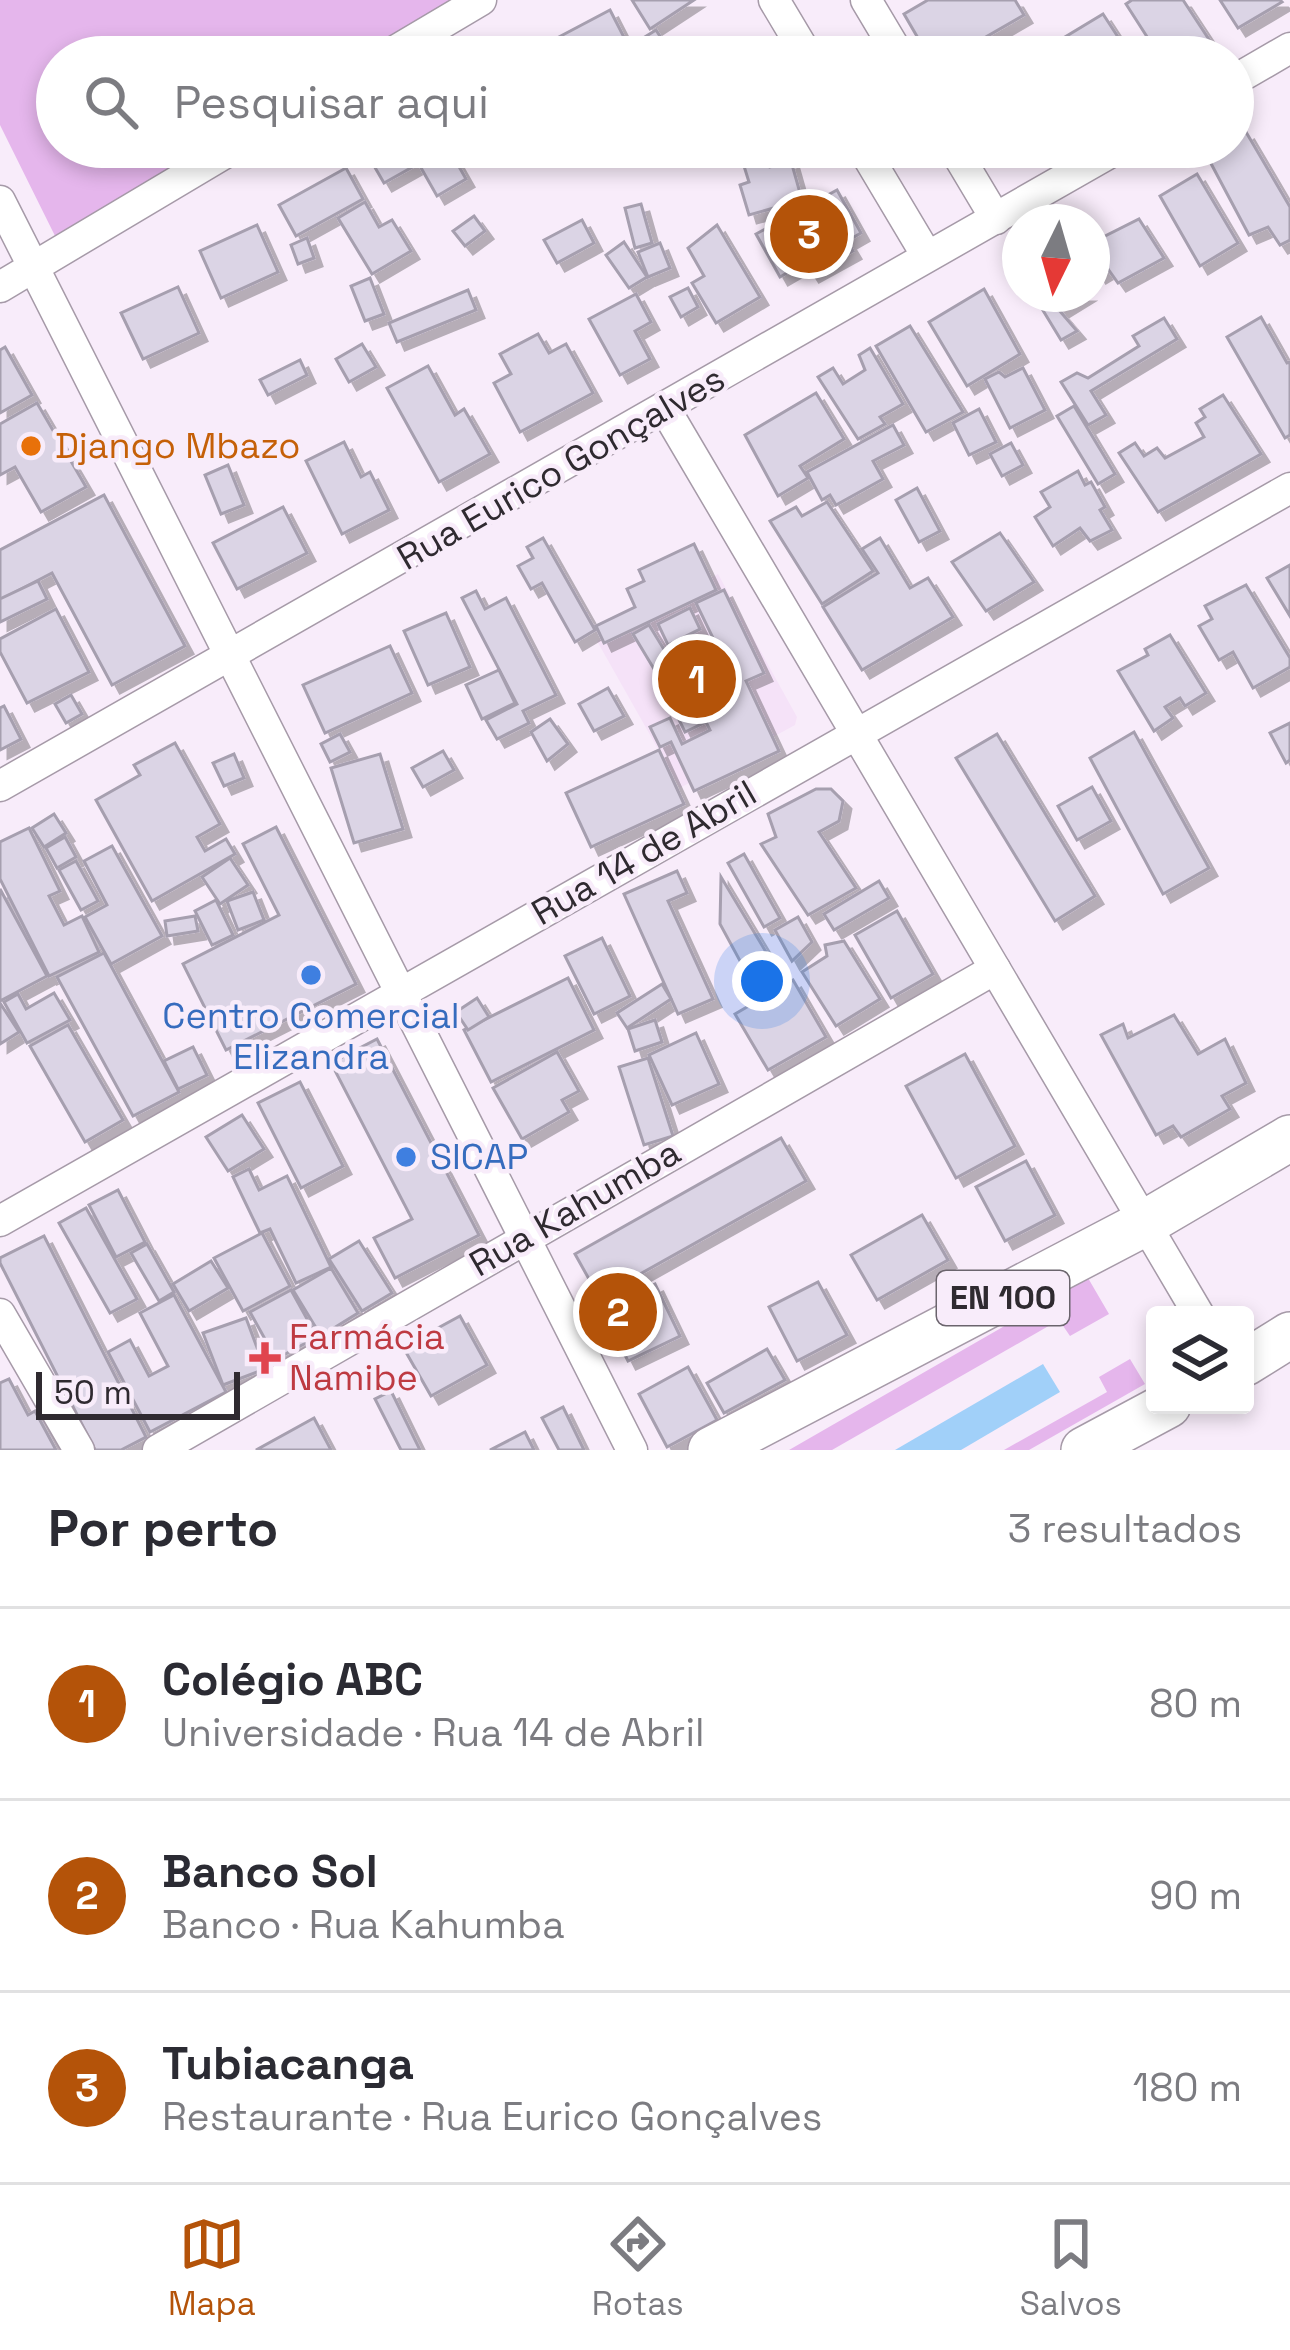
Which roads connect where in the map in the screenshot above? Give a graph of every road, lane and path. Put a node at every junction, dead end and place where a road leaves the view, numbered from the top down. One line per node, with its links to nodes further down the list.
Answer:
1 (481, 0): 4 (street)
2 (774, 0): 5 (street)
3 (866, 0): 6 (street)
4 (421, 36)
5 (795, 36)
6 (887, 36)
7 (1290, 48): 8 (street)
8 (1254, 69)
9 (200, 168): 16 (street)
10 (875, 168): 15 (street)
11 (966, 168): 14 (street)
12 (1084, 168): 14 (street, Rua Eurico Gonçalves)
13 (0, 201): 16 (street)
14 (996, 219): 15 (street, Rua Eurico Gonçalves)
15 (927, 256): 18 (street, Rua Eurico Gonçalves)
16 (33, 268): 17 (street); 20 (street)
17 (0, 287)
18 (665, 409): 20 (street, Rua Eurico Gonçalves); 21 (street)
19 (1290, 488): 21 (street, Rua 14 de Abril)
20 (227, 658): 22 (street, Rua Eurico Gonçalves); 24 (street)
21 (856, 732): 23 (street); 24 (street, Rua 14 de Abril)
22 (0, 786)
23 (994, 969): 27 (street); 28 (street, Rua Kahumba)
24 (404, 992): 26 (street, Rua 14 de Abril); 28 (street)
25 (1290, 1138): 27 (main road, EN 100)
26 (0, 1221)
27 (1145, 1223): 29 (street); 37 (main road, EN 100)
28 (524, 1236): 35 (street, Rua Kahumba); 36 (street)
29 (1194, 1306)
30 (0, 1314): 34 (street)
31 (1290, 1335): 32 (main road)
32 (1254, 1357)
33 (1151, 1414): 38 (main road)
34 (79, 1450)
35 (158, 1450)
36 (632, 1450)
37 (711, 1450)
38 (1084, 1450)

